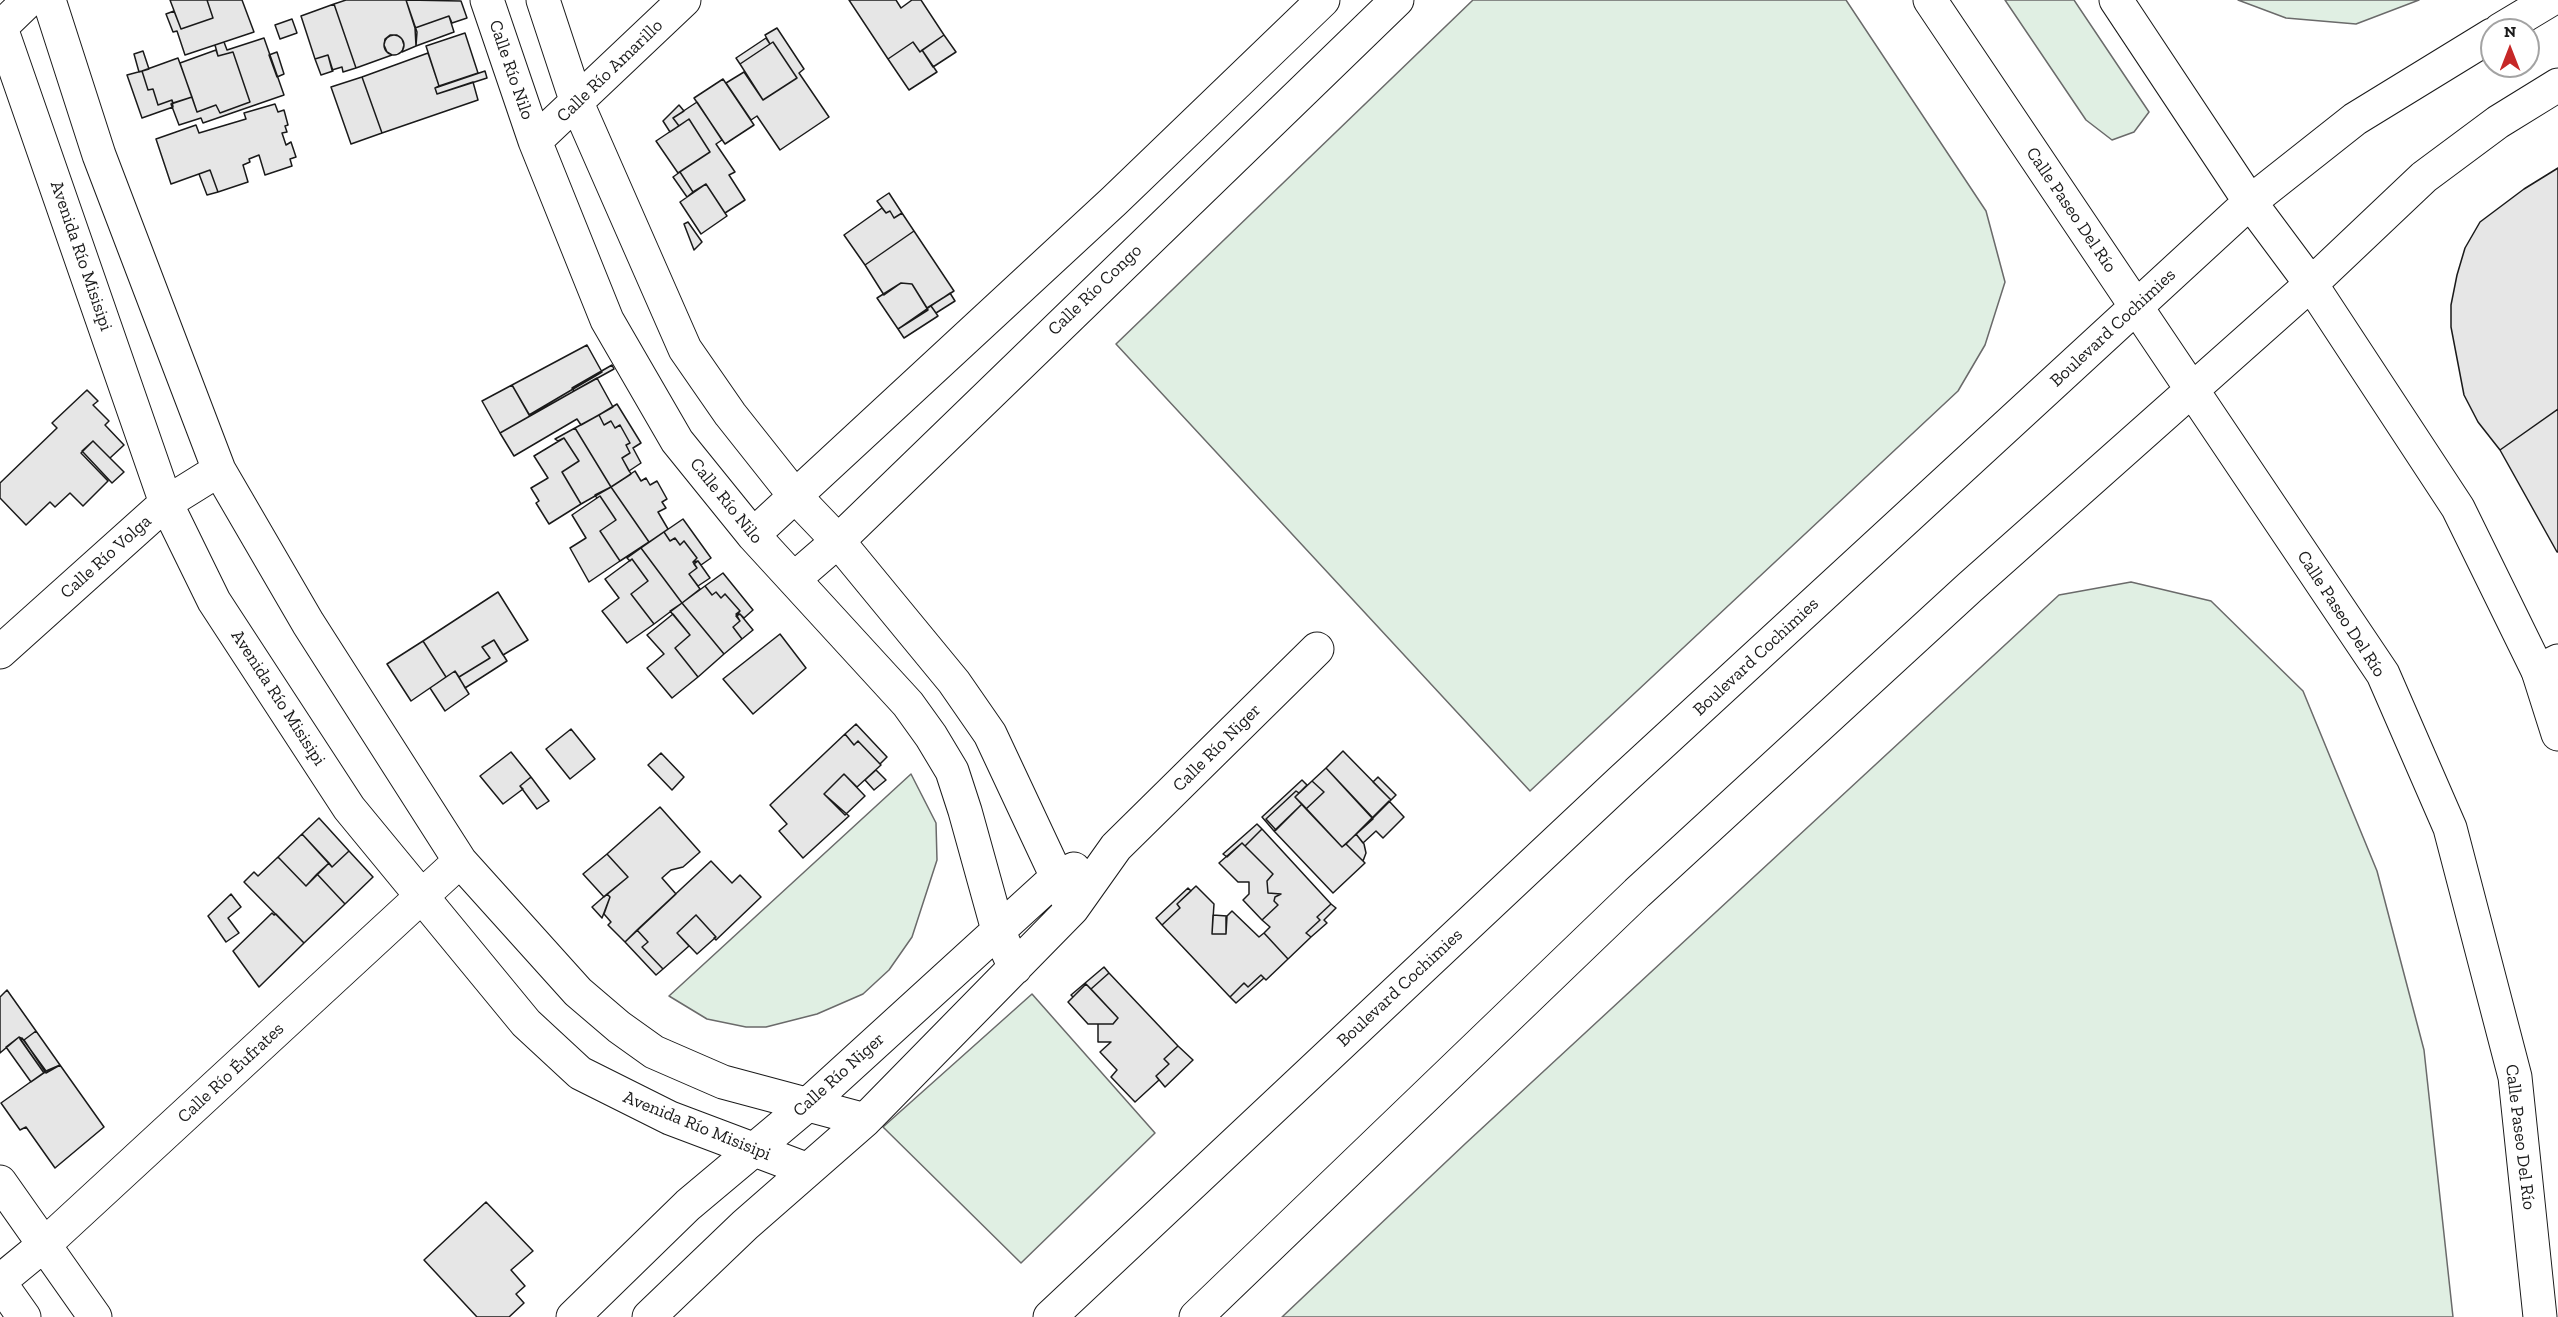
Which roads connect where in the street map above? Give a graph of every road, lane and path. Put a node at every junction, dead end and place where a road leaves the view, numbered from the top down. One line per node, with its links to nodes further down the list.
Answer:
1 (29, 0): 12 (street)
2 (49, 0): 23 (street)
3 (487, 0): 16 (street, Calle Río Nilo)
4 (543, 0): 15 (street)
5 (684, 0): 15 (street, Calle Río Amarillo)
6 (1323, 0): 17 (street)
7 (1397, 0): 19 (street, Calle Río Congo)
8 (1930, 0): 21 (street, Calle Paseo Del Río)
9 (2116, 0): 18 (street)
10 (2550, 0): 11 (street)
11 (2520, 18)
12 (0, 27): 25 (street, Avenida Río Misisipi)
13 (2480, 42): 18 (street, Boulevard Cochimies)
14 (2558, 85): 20 (street)
15 (578, 103): 16 (street, Calle Río Amarillo); 24 (street)
16 (535, 141): 26 (street, Calle Río Nilo)
17 (1114, 201): 19 (street); 24 (street)
18 (2250, 202): 20 (street); 21 (street, Boulevard Cochimies)
19 (1149, 238): 27 (street, Calle Río Congo)
20 (2311, 284): 22 (street); 31 (street)
21 (2136, 307): 22 (street, Calle Paseo Del Río); 51 (street, Boulevard Cochimies)
22 (2191, 390): 52 (street); 53 (street, Calle Paseo Del Río)
23 (219, 470): 25 (street, Calle Río Volga); 34 (street)
24 (795, 496): 26 (street); 27 (street)
25 (166, 503): 30 (street, Calle Río Volga); 36 (street, Avenida Río Misisipi)
26 (753, 535): 28 (street, Calle Río Nilo)
27 (837, 541): 28 (street, Calle Río Congo); 35 (street)
28 (794, 579): 38 (street, Calle Río Nilo)
29 (1317, 649): 33 (street, Calle Río Niger)
30 (0, 652)
31 (2548, 666): 32 (street)
32 (2558, 734)
33 (1116, 847): 35 (street, Calle Río Niger); 37 (street, Calle Río Niger)
34 (460, 861): 36 (street, Calle Río Éufrates); 40 (street)
35 (1056, 878): 37 (street); 38 (street, Calle Río Niger)
36 (422, 897): 42 (street, Avenida Río Misisipi); 45 (street, Calle Río Éufrates)
37 (1072, 909): 39 (street, Calle Río Niger)
38 (999, 930): 39 (street, Calle Río Nilo); 40 (street, Calle Río Niger)
39 (1015, 968): 41 (street, Calle Río Niger)
40 (806, 1106): 41 (street); 42 (street, Calle Río Niger)
41 (865, 1120): 43 (street, Calle Río Niger)
42 (753, 1150): 43 (street, Avenida Río Misisipi); 49 (street, Calle Río Niger)
43 (808, 1170): 50 (street, Calle Río Niger)
44 (0, 1182): 45 (street)
45 (45, 1244): 46 (street, Calle Río Éufrates); 48 (street)
46 (0, 1282): 47 (street)
47 (24, 1317)
48 (95, 1317)
49 (573, 1317)
50 (649, 1317)
51 (1050, 1317)
52 (1196, 1317)
53 (2540, 1317)

